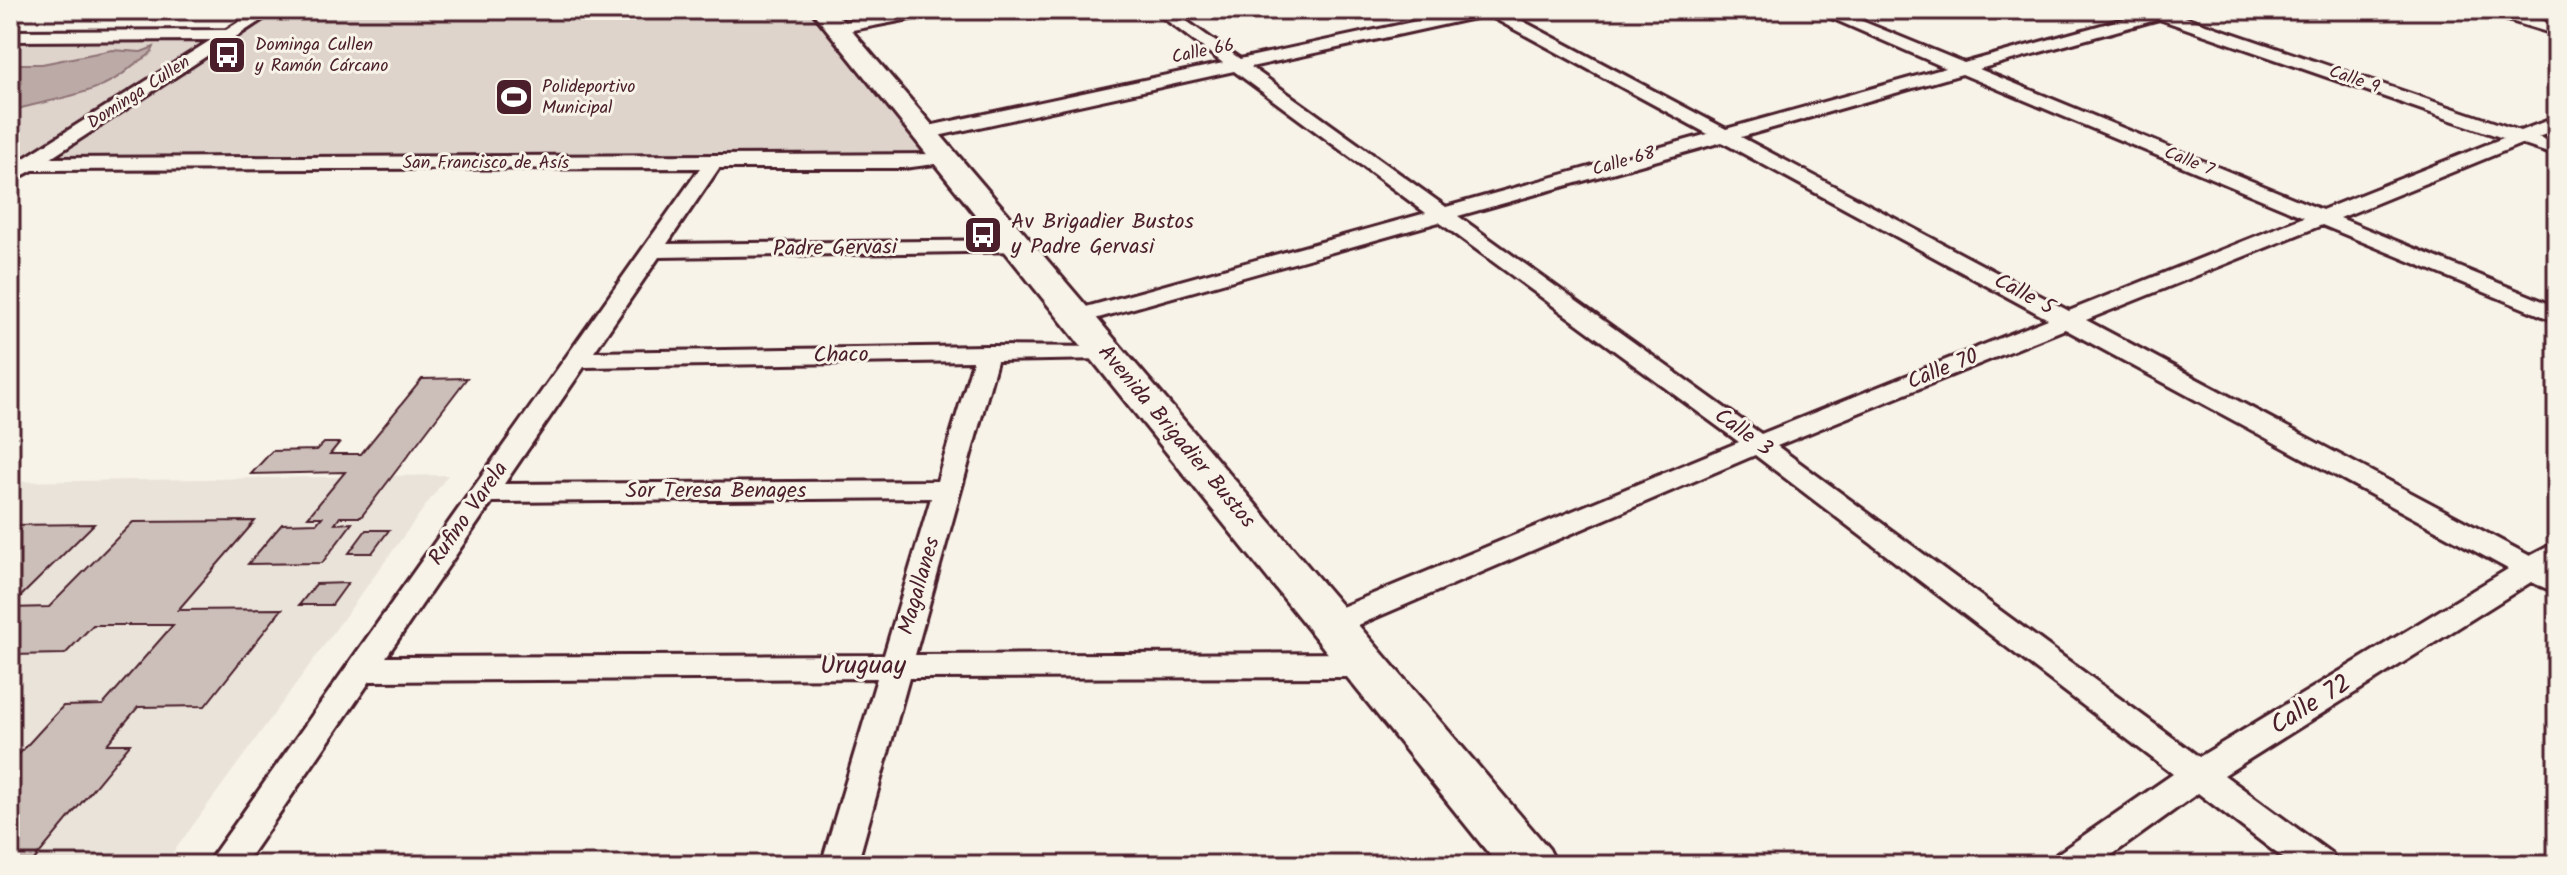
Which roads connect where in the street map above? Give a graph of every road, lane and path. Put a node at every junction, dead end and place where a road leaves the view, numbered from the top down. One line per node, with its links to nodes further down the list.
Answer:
1 (269, 10): 10 (street, Dominga Cullen)
2 (931, 10): 8 (street)
3 (1161, 10): 12 (street, Calle 3)
4 (1490, 10): 12 (street, Calle 66); 15 (street, Calle 5)
5 (1821, 10): 13 (street, Calle 7)
6 (2490, 10): 9 (street)
7 (2161, 11): 13 (street, Calle 68); 16 (street, Calle 9)
8 (830, 19): 17 (street, Avenida Brigadier Bustos)
9 (2557, 30)
10 (231, 35): 11 (street); 20 (street, Dominga Cullen)
11 (10, 36)
12 (1236, 65): 17 (street, Calle 66); 22 (street, Calle 3)
13 (1960, 68): 15 (street, Calle 68); 23 (street, Calle 7)
14 (2557, 123): 16 (street, Calle 70)
15 (1722, 134): 22 (street, Calle 68); 28 (street, Calle 5)
16 (2521, 137): 18 (street, Calle 9); 23 (street, Calle 70)
17 (934, 146): 19 (street, San Francisco de Asís); 24 (street, Avenida Brigadier Bustos)
18 (2557, 150)
19 (714, 162): 20 (street, San Francisco de Asís); 25 (street, Rufino Varela)
20 (29, 164): 21 (street, Dominga Cullen)
21 (10, 176)
22 (1439, 215): 27 (street, Calle 68); 32 (street, Calle 3)
23 (2322, 217): 26 (street, Calle 7); 28 (street, Calle 70)
24 (1017, 246): 25 (street, Padre Gervasi); 27 (street, Avenida Brigadier Bustos)
25 (652, 251): 31 (street, Rufino Varela)
26 (2557, 315)
27 (1076, 317): 29 (street, Avenida Brigadier Bustos)
28 (2070, 319): 32 (street, Calle 70); 35 (street, Calle 5)
29 (1106, 352): 30 (street, Chaco); 36 (street, Avenida Brigadier Bustos)
30 (987, 353): 31 (street, Chaco); 33 (street, Magallanes)
31 (576, 360): 34 (street, Rufino Varela)
32 (1758, 444): 36 (street, Calle 70); 40 (street, Calle 3)
33 (948, 489): 34 (street, Sor Teresa Benages); 38 (street, Magallanes)
34 (484, 493): 39 (street, Rufino Varela)
35 (2548, 568): 40 (street, Calle 72)
36 (1331, 624): 37 (street, Avenida Brigadier Bustos)
37 (1364, 665): 38 (street, Uruguay); 43 (street, Avenida Brigadier Bustos)
38 (896, 666): 39 (street, Uruguay); 42 (street, Magallanes)
39 (361, 669): 41 (street, Rufino Varela)
40 (2197, 775): 44 (street, Calle 72); 45 (street, Calle 3)
41 (224, 865)
42 (839, 865)
43 (1530, 865)
44 (2070, 865)
45 (2319, 865)

